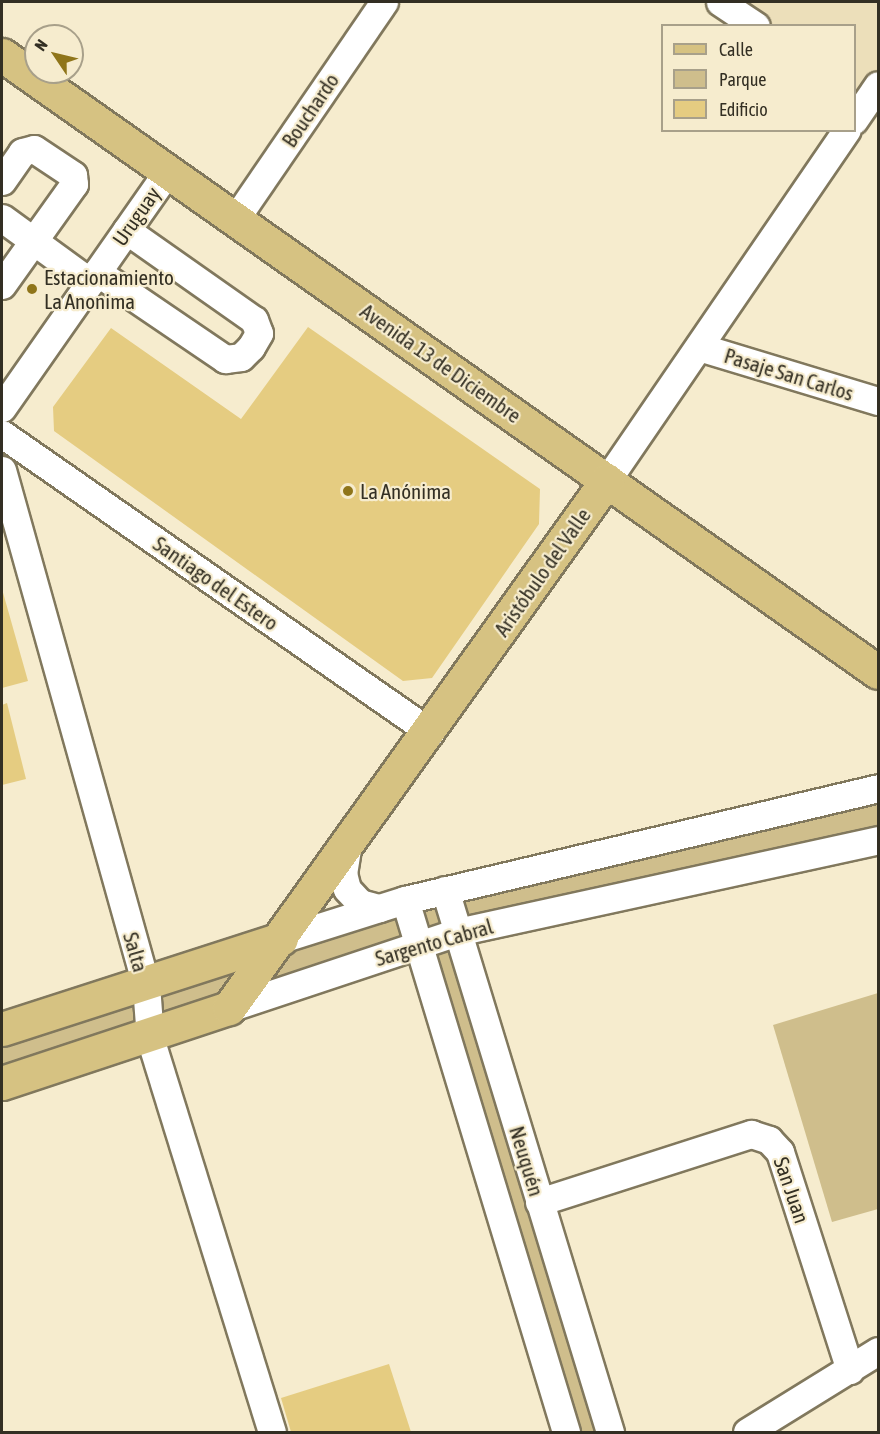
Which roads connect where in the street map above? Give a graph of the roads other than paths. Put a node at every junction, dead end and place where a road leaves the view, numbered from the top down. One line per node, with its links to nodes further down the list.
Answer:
1 (384, 2): 9 (street, Bouchardo)
2 (720, 2): 3 (street)
3 (753, 24)
4 (2, 55): 6 (main road, Avenida 13 de Diciembre)
5 (846, 132): 14 (street, Aristóbulo del Valle)
6 (167, 172): 9 (main road, Avenida 13 de Diciembre); 10 (street, Uruguay)
7 (2, 182): 11 (street)
8 (2, 218): 11 (street)
9 (236, 218): 19 (main road, Avenida 13 de Diciembre)
10 (126, 230): 12 (street, Uruguay); 12 (street)
11 (32, 241): 12 (street); 13 (street)
12 (93, 277): 16 (street, Uruguay)
13 (2, 285)
14 (699, 347): 15 (street, Pasaje San Carlos); 19 (street, Aristóbulo del Valle)
15 (879, 401)
16 (2, 408)
17 (2, 434): 21 (street, Santiago del Estero)
18 (2, 470): 31 (street, Salta)
19 (607, 480): 20 (main road, Avenida 13 de Diciembre); 21 (main road, Aristóbulo del Valle)
20 (879, 672)
21 (430, 732): 24 (main road, Aristóbulo del Valle)
22 (879, 788): 25 (street)
23 (879, 840): 28 (street, Sargento Cabral)
24 (347, 849): 27 (street); 29 (main road, Aristóbulo del Valle)
25 (445, 890): 26 (street); 28 (street, Neuquén)
26 (405, 900): 27 (street); 30 (street, Neuquén)
27 (379, 908): 29 (street)
28 (457, 933): 30 (street, Sargento Cabral); 36 (street, Neuquén)
29 (281, 939): 31 (main road); 32 (main road, Aristóbulo del Valle)
30 (418, 943): 32 (street, Sargento Cabral); 40 (street, Neuquén)
31 (146, 985): 33 (main road); 34 (street, Salta)
32 (229, 1008): 34 (main road, Sargento Cabral)
33 (2, 1029)
34 (150, 1038): 35 (main road, Sargento Cabral); 39 (street, Salta)
35 (2, 1083)
36 (539, 1202): 38 (street, San Juan); 41 (street, Neuquén)
37 (877, 1356): 38 (street)
38 (850, 1370): 42 (street)
39 (272, 1432)
40 (566, 1432)
41 (610, 1432)
42 (747, 1432)

